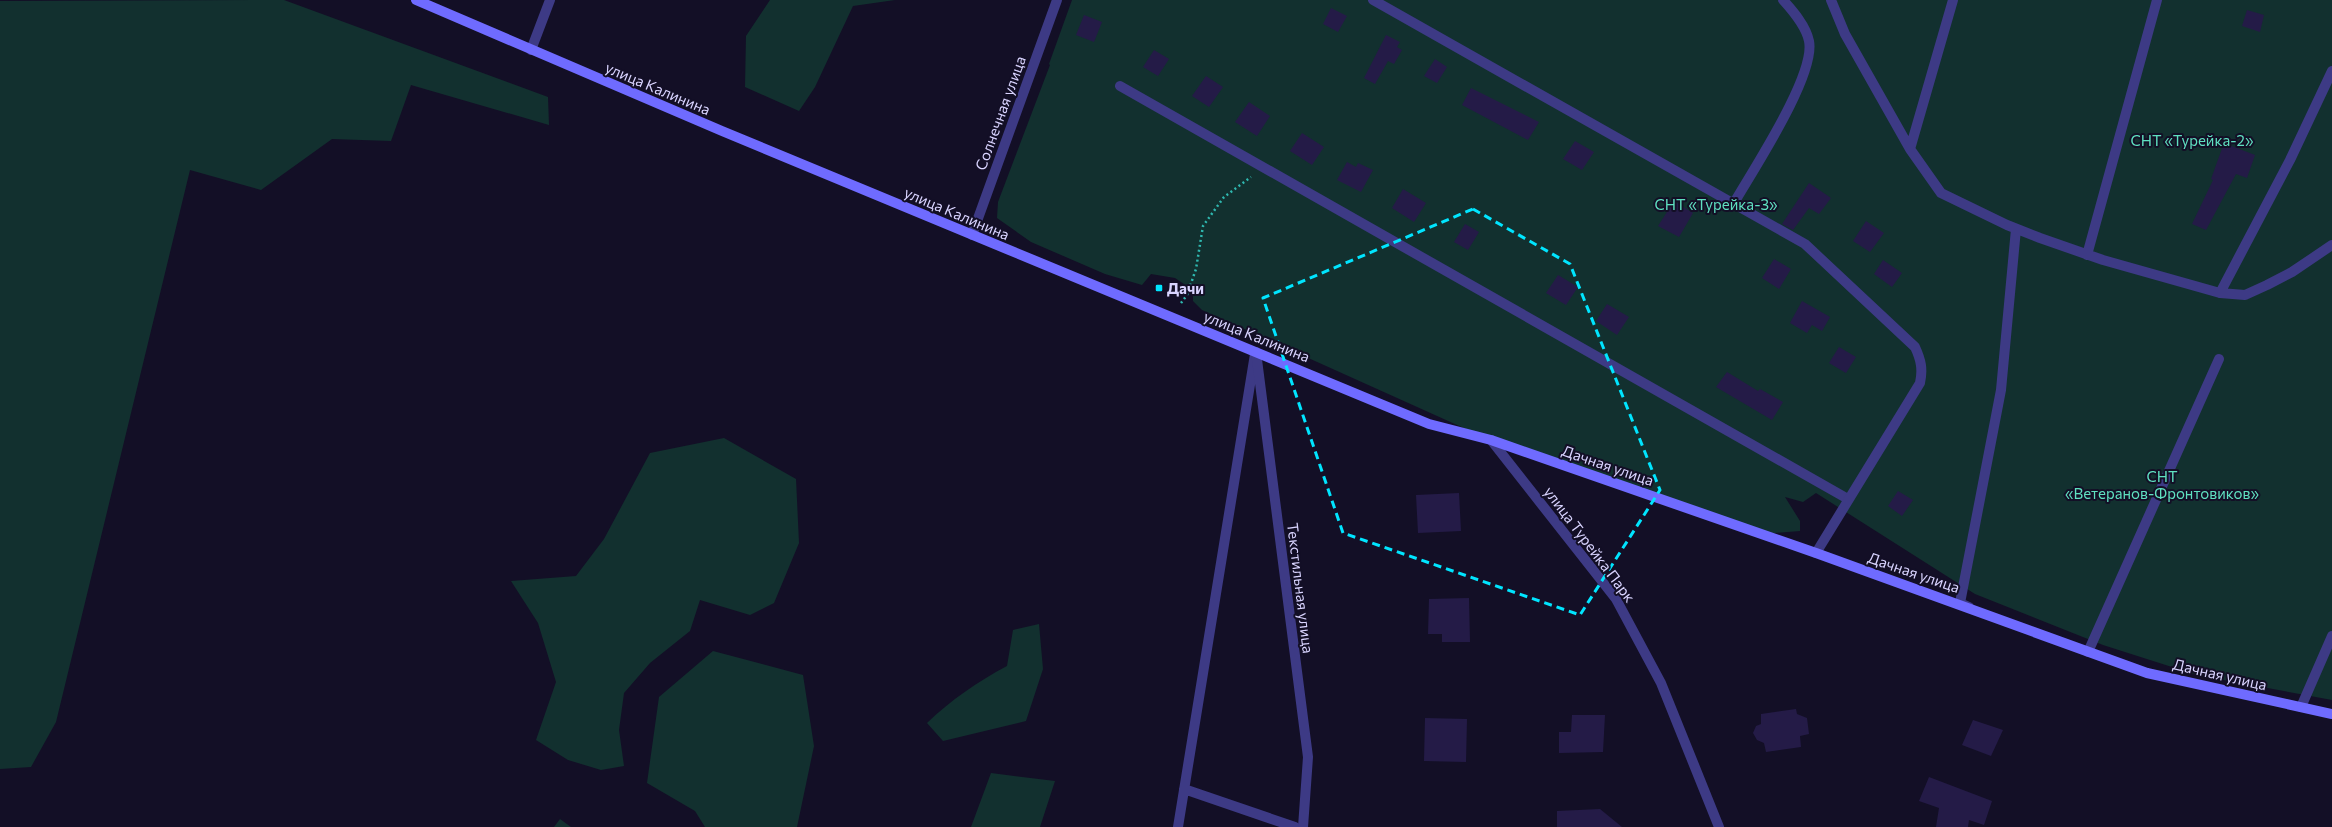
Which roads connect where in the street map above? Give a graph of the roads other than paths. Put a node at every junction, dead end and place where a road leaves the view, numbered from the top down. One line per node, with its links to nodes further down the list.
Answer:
1 (416, 0): 9 (street, улица Калинина)
2 (550, 0): 10 (street)
3 (1057, 0): 16 (street, Солнечная улица)
4 (1372, 0): 14 (street)
5 (1783, 0): 14 (street)
6 (1831, 0): 13 (street)
7 (1953, 0): 13 (street)
8 (2157, 0): 18 (street)
9 (433, 3): 10 (street, улица Калинина)
10 (531, 50): 16 (street, улица Калинина)
11 (2332, 71): 19 (street)
12 (1120, 86): 23 (street)
13 (1910, 150): 15 (street)
14 (1734, 203): 23 (street)
15 (2016, 229): 18 (street); 25 (street)
16 (972, 235): 20 (street, улица Калинина)
17 (2332, 245): 19 (street)
18 (2087, 255): 19 (street)
19 (2220, 293)
20 (1256, 352): 22 (street, улица Калинина); 30 (street); 33 (street, Текстильная улица)
21 (2219, 359): 27 (street)
22 (1492, 440): 24 (street, Дачная улица); 34 (street, улица Турейка Парк)
23 (1848, 499): 24 (street)
24 (1816, 553): 25 (street, Дачная улица)
25 (1969, 607): 27 (street, Дачная улица)
26 (2332, 636): 28 (street)
27 (2088, 652): 28 (street, Дачная улица)
28 (2301, 707): 29 (street, Дачная улица)
29 (2332, 714)
30 (1184, 789): 31 (street); 32 (street)
31 (1178, 827)
32 (1295, 827)
33 (1303, 827)
34 (1719, 827)

